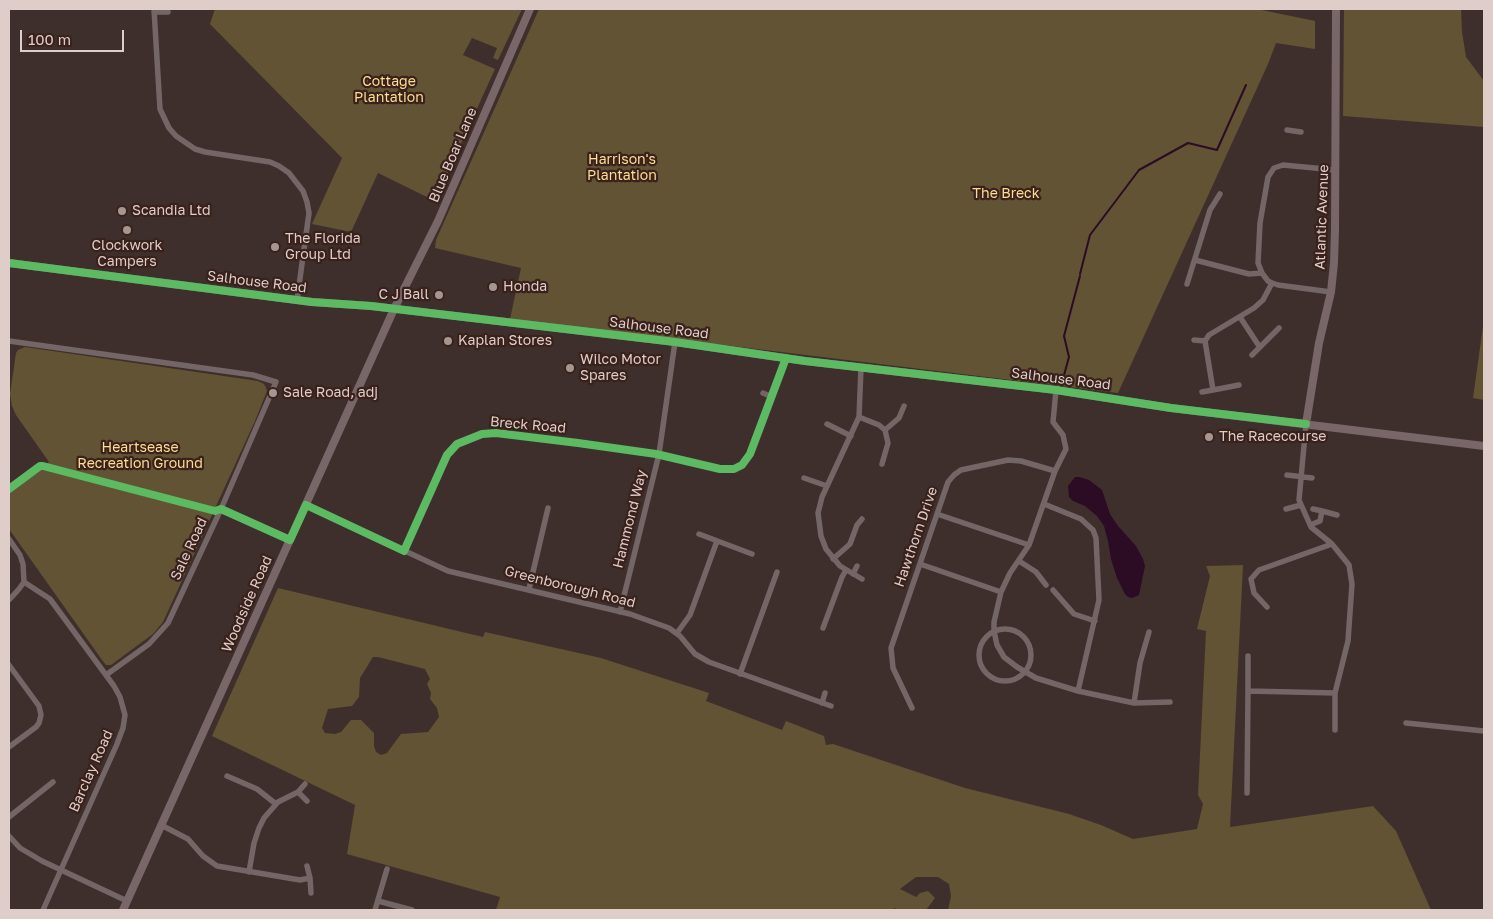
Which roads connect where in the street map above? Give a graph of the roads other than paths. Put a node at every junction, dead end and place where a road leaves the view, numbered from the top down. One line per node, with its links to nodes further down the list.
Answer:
1 (530, 9): 16 (street, Blue Boar Lane)
2 (1336, 9): 7 (street, Atlantic Avenue)
3 (154, 10): 4 (street); 15 (street)
4 (168, 12)
5 (1287, 130): 6 (street)
6 (1302, 132)
7 (1336, 170): 11 (street); 14 (street, Atlantic Avenue)
8 (1220, 194): 9 (street)
9 (1195, 260): 11 (street); 13 (street)
10 (9, 263): 15 (street, Salhouse Road)
11 (1262, 273): 12 (street)
12 (1272, 283): 14 (street); 17 (street)
13 (1187, 284)
14 (1331, 292): 36 (street, Atlantic Avenue)
15 (297, 300): 16 (street, Salhouse Road)
16 (394, 309): 22 (street, Salhouse Road); 49 (street, Woodside Road)
17 (1240, 317): 21 (street); 23 (street)
18 (1279, 328): 23 (street)
19 (1194, 340): 21 (street)
20 (9, 341): 52 (street, Sale Road)
21 (1205, 341): 29 (street)
22 (675, 342): 25 (street, Salhouse Road); 40 (street, Hammond Way)
23 (1259, 346): 24 (street)
24 (1252, 355)
25 (861, 368): 28 (street, Salhouse Road); 34 (street)
26 (1239, 385): 29 (street)
27 (776, 386): 32 (street)
28 (1056, 390): 36 (street, Salhouse Road); 42 (street)
29 (1213, 390): 30 (street)
30 (1202, 392)
31 (763, 393): 32 (street)
32 (772, 397): 40 (street, Breck Road)
33 (904, 406): 37 (street)
34 (859, 417): 37 (street); 38 (street)
35 (827, 424): 38 (street)
36 (1306, 424): 39 (street, Salhouse Road); 44 (street)
37 (885, 430): 41 (street)
38 (851, 436): 47 (street)
39 (1484, 446)
40 (658, 454): 66 (street, Breck Road); 83 (street, Hammond Way)
41 (882, 464)
42 (1055, 471): 48 (street); 56 (street, Hawthorn Drive)
43 (1287, 475): 44 (street)
44 (1302, 476): 46 (street); 50 (street)
45 (804, 478): 47 (street)
46 (1312, 478)
47 (827, 486): 68 (street)
48 (1044, 504): 65 (street); 84 (street)
49 (306, 505): 62 (street, Woodside Road); 66 (street, Greenborough Road)
50 (1301, 505): 53 (street); 59 (street)
51 (548, 508): 78 (street)
52 (221, 509): 62 (street); 93 (street, Sale Road)
53 (1286, 509)
54 (1313, 509): 55 (street)
55 (1322, 511): 57 (street); 59 (street)
56 (937, 514): 65 (street); 70 (street, Hawthorn Drive)
57 (1337, 515)
58 (862, 519): 68 (street)
59 (1310, 525): 64 (street)
60 (699, 534): 63 (street)
61 (9, 540): 76 (street)
62 (290, 540): 115 (street, Woodside Road)
63 (717, 541): 67 (street); 88 (street)
64 (1332, 544): 82 (street); 97 (street)
65 (1029, 545): 69 (street)
66 (404, 551): 78 (street, Greenborough Road)
67 (752, 554)
68 (833, 559): 72 (street)
69 (1019, 561): 77 (street); 80 (street)
70 (920, 564): 80 (street); 102 (street, Hawthorn Drive)
71 (856, 566): 74 (street)
72 (846, 570): 74 (street); 85 (street)
73 (777, 572): 92 (street)
74 (853, 574): 75 (street)
75 (862, 579)
76 (24, 582): 81 (street); 93 (street, Barclay Road)
77 (1046, 585)
78 (529, 589): 83 (street, Greenborough Road)
79 (1053, 590): 84 (street)
80 (1001, 592): 86 (street)
81 (9, 600)
82 (1267, 607)
83 (620, 612): 88 (street, Greenborough Road)
84 (1095, 621): 95 (street)
85 (823, 628)
86 (994, 631): 91 (street); 91 (street); 91 (street)
87 (1148, 632): 100 (street)
88 (676, 633): 92 (street, Greenborough Road)
89 (1248, 656): 94 (street)
90 (9, 665): 106 (street)
91 (1024, 672): 95 (street)
92 (740, 674): 99 (street, Greenborough Road)
93 (106, 675): 119 (street, Barclay Road)
94 (1248, 690): 97 (street); 111 (street)
95 (1078, 691): 100 (street)
96 (825, 693): 99 (street)
97 (1335, 693): 104 (street)
98 (1170, 702): 100 (street)
99 (822, 703): 101 (street, Greenborough Road)
100 (1134, 703)
101 (831, 706)
102 (912, 708)
103 (1406, 723): 105 (street)
104 (1335, 730)
105 (1484, 731)
106 (9, 747)
107 (227, 776): 113 (street)
108 (53, 782): 114 (street)
109 (305, 784): 110 (street)
110 (298, 792): 112 (street); 113 (street)
111 (1247, 793)
112 (307, 801)
113 (276, 804): 120 (street)
114 (9, 817)
115 (162, 824): 120 (street); 123 (street, Woodside Road)
116 (9, 836): 119 (street)
117 (307, 866): 121 (street)
118 (387, 869): 124 (street)
119 (61, 870): 123 (street); 125 (street, Barclay Road)
120 (249, 872): 121 (street)
121 (310, 878): 122 (street)
122 (311, 893)
123 (127, 901): 126 (street, Woodside Road)
124 (378, 901): 127 (street); 128 (street)
125 (44, 910)
126 (123, 910)
127 (375, 910)
128 (412, 910)

